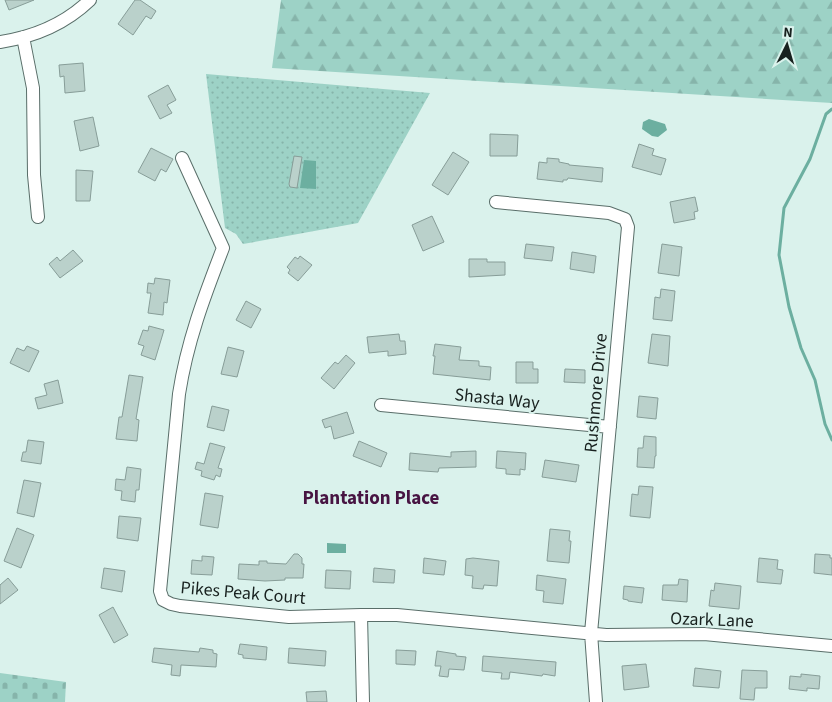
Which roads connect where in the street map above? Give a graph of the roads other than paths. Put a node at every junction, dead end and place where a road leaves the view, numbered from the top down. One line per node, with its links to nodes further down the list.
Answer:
1 (90, 0): 2 (street)
2 (23, 37): 3 (street); 6 (street)
3 (0, 42)
4 (182, 158): 9 (street, Pikes Peak Court)
5 (496, 202): 8 (street, Rushmore Drive)
6 (38, 217)
7 (381, 405): 8 (street, Shasta Way)
8 (610, 427): 10 (street, Rushmore Drive)
9 (361, 614): 10 (street, Pikes Peak Court); 12 (street)
10 (591, 633): 11 (street, Ozark Lane); 13 (street, Rushmore Drive)
11 (832, 646)
12 (363, 702)
13 (596, 702)

